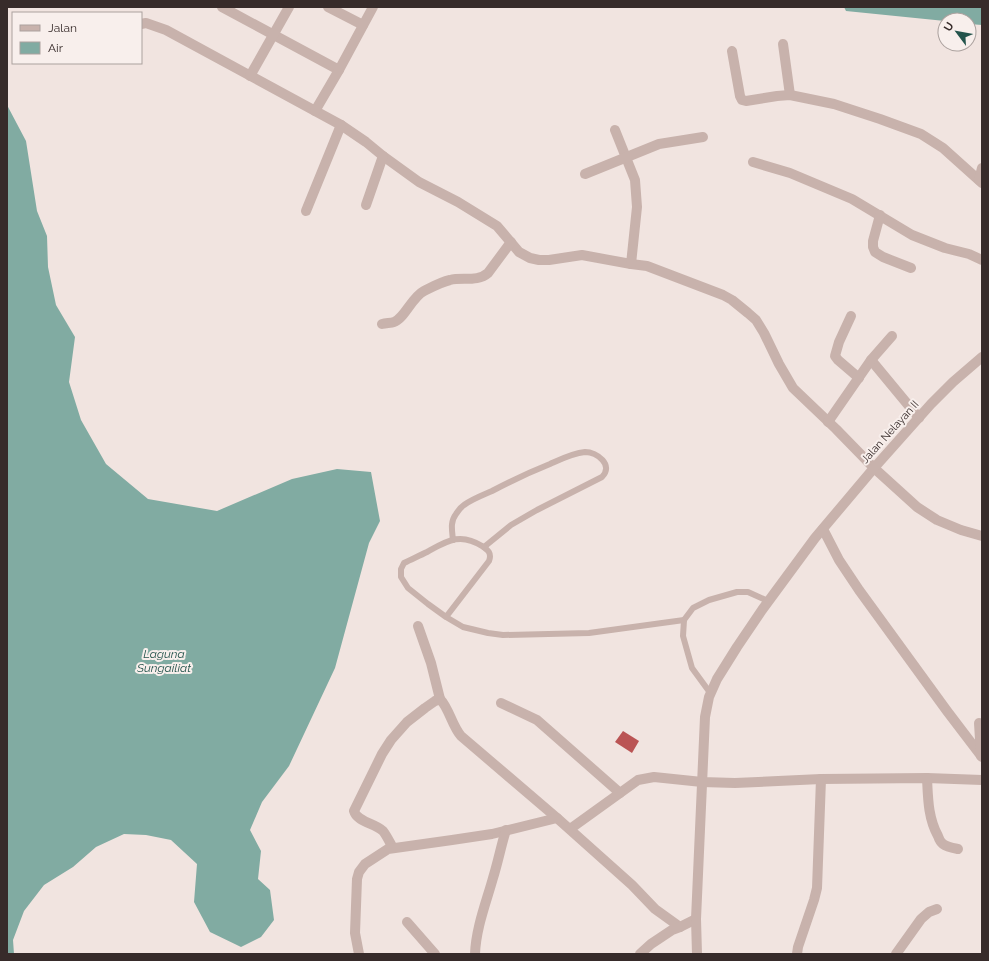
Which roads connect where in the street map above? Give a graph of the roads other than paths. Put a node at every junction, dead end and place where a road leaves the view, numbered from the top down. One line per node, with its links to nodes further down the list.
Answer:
1 (222, 7): 7 (street)
2 (289, 7): 7 (street)
3 (328, 7): 6 (street)
4 (373, 7): 6 (street)
5 (142, 24): 11 (street)
6 (363, 25): 10 (street)
7 (273, 35): 10 (street); 11 (street)
8 (783, 44): 12 (street)
9 (732, 50): 12 (street)
10 (339, 70): 13 (street)
11 (250, 76): 13 (street)
12 (790, 95): 22 (street)
13 (315, 111): 14 (street)
14 (341, 125): 17 (street); 24 (street)
15 (615, 130): 18 (street)
16 (703, 137): 18 (street)
17 (383, 156): 23 (street); 26 (street)
18 (626, 157): 21 (street); 28 (street)
19 (753, 162): 25 (street)
20 (982, 168): 22 (street)
21 (585, 174)
22 (980, 182)
23 (366, 204)
24 (306, 211)
25 (880, 215): 27 (street); 29 (street)
26 (511, 242): 28 (street); 31 (street)
27 (982, 260)
28 (630, 264): 37 (street)
29 (911, 268)
30 (851, 316): 35 (street)
31 (382, 324)
32 (892, 336): 34 (street)
33 (982, 357): 36 (street, Jalan Nelayan II)
34 (871, 360): 35 (street); 36 (street)
35 (859, 378): 37 (street)
36 (919, 418): 38 (street, Jalan Nelayan II)
37 (828, 422): 38 (street)
38 (874, 468): 39 (street, Jalan Nelayan II); 40 (street)
39 (820, 533): 43 (street, Jalan Nelayan II); 51 (street)
40 (982, 536)
41 (453, 540): 42 (lane); 42 (lane); 44 (lane)
42 (484, 547): 44 (lane)
43 (768, 601): 45 (lane); 47 (street, Jalan Nelayan II)
44 (446, 617): 45 (lane)
45 (684, 620): 47 (lane)
46 (418, 626): 48 (street)
47 (711, 694): 56 (street, Jalan Nelayan II)
48 (440, 699): 58 (street); 61 (street)
49 (501, 703): 57 (street)
50 (980, 722): 51 (street); 52 (street)
51 (966, 737): 52 (street)
52 (982, 756)
53 (927, 778): 54 (street); 55 (street); 62 (street)
54 (821, 779): 56 (street); 72 (street)
55 (982, 780)
56 (702, 782): 57 (street); 64 (street, Jalan Nelayan II)
57 (620, 793): 59 (street)
58 (557, 818): 59 (street); 60 (street)
59 (570, 829): 66 (street)
60 (506, 830): 61 (street); 69 (street)
61 (390, 849): 67 (street)
62 (958, 849)
63 (937, 910): 73 (street)
64 (696, 919): 66 (street); 71 (street, Jalan Nelayan II)
65 (407, 922): 68 (street)
66 (680, 927): 70 (street)
67 (359, 954)
68 (435, 954)
69 (475, 954)
70 (640, 954)
71 (697, 954)
72 (797, 954)
73 (896, 954)

